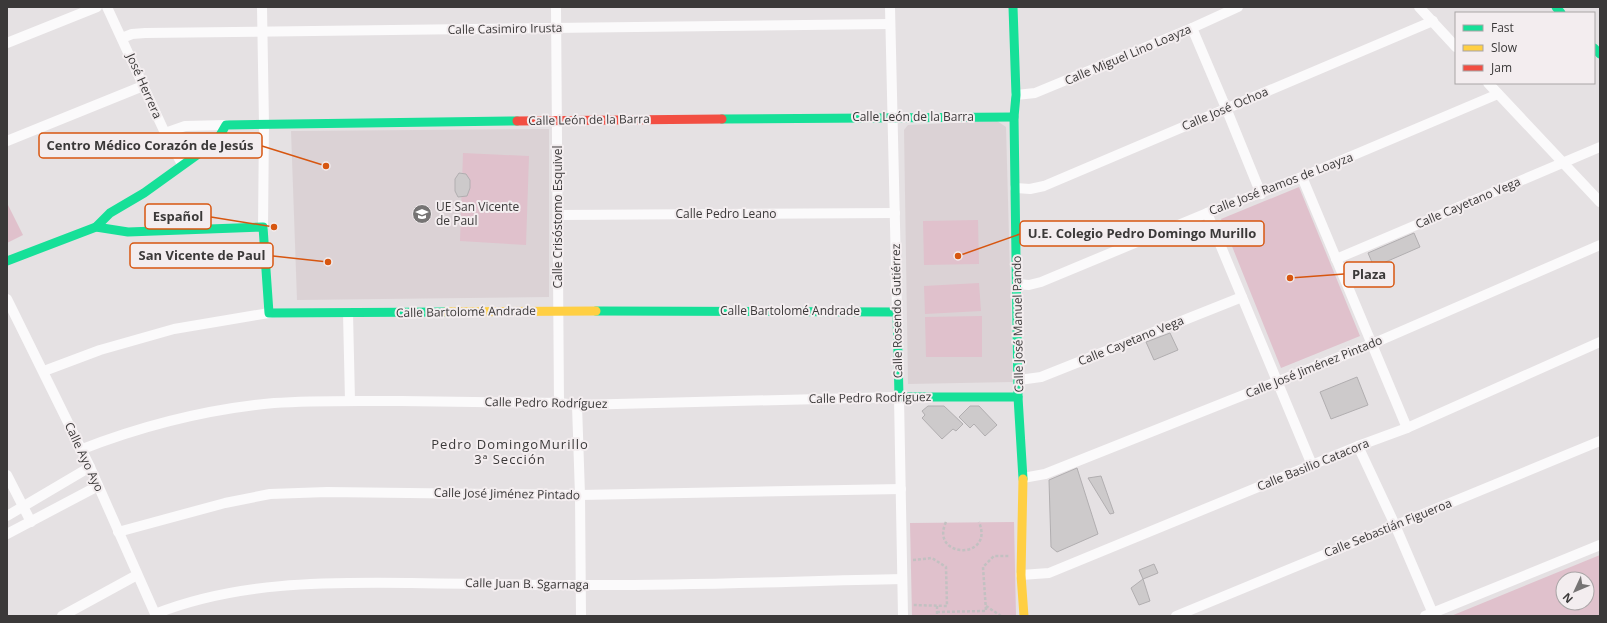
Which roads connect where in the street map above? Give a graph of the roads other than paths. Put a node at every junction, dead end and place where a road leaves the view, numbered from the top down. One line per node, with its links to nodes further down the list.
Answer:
1 (97, 7): 15 (street)
2 (107, 7): 14 (street, José Herrera)
3 (262, 7): 13 (street)
4 (556, 7): 11 (street, Calle Crisóstomo Esquivel)
5 (890, 7): 10 (street, Calle Rosendo Gutiérrez)
6 (1013, 7): 20 (street, Calle José Manuel Pando)
7 (1238, 7): 12 (street, Calle Miguel Lino Loayza)
8 (1419, 7): 9 (street)
9 (1433, 21): 16 (street); 21 (street, Calle José Ochoa)
10 (890, 24): 11 (street, Calle Casimiro Irusta); 22 (street, Calle Rosendo Gutiérrez)
11 (556, 28): 13 (street, Calle Casimiro Irusta); 24 (street, Calle Crisóstomo Esquivel)
12 (1192, 28): 20 (street, Calle Miguel Lino Loayza); 21 (street)
13 (262, 32): 14 (street, Calle Casimiro Irusta); 26 (street)
14 (122, 38): 18 (street, José Herrera)
15 (7, 44)
16 (1455, 46)
17 (1489, 84): 19 (street)
18 (144, 86): 27 (street, José Herrera); 28 (street)
19 (1498, 94): 30 (street); 32 (street, Calle José Ramos de Loayza)
20 (1016, 95): 23 (street, Calle José Manuel Pando)
21 (1226, 108): 33 (street, Calle José Ochoa); 34 (street)
22 (893, 117): 23 (street, Calle León de la Barra); 24 (street, Calle León de la Barra); 36 (street, Calle Rosendo Gutiérrez)
23 (1014, 117): 33 (street, Calle José Manuel Pando)
24 (557, 120): 26 (street, Calle León de la Barra); 38 (street, Calle Crisóstomo Esquivel)
25 (226, 125): 26 (street, Calle León de la Barra); 27 (street, Calle León de la Barra); 31 (street)
26 (264, 125): 40 (street)
27 (165, 133): 31 (street, José Herrera)
28 (7, 141)
29 (1600, 147): 30 (street, Calle Cayetano Vega)
30 (1563, 163): 35 (street); 42 (street, Calle Cayetano Vega)
31 (182, 164): 39 (street)
32 (1302, 177): 34 (street, Calle José Ramos de Loayza); 42 (street)
33 (1015, 188): 44 (street, Calle José Manuel Pando)
34 (1261, 194): 37 (street, Calle José Ramos de Loayza)
35 (1600, 202)
36 (895, 213): 38 (street, Calle Pedro Leano); 48 (street, Calle Rosendo Gutiérrez)
37 (1207, 213): 44 (street, Calle José Ramos de Loayza); 45 (street)
38 (558, 215): 47 (street, Calle Crisóstomo Esquivel)
39 (96, 227): 40 (street); 43 (street)
40 (263, 227): 49 (street)
41 (1600, 245): 52 (street, Calle José Jiménez Pintado)
42 (1336, 258): 52 (street)
43 (7, 261)
44 (1018, 284): 54 (street, Calle José Manuel Pando)
45 (1242, 297): 54 (street, Calle Cayetano Vega); 55 (street)
46 (7, 300): 53 (street, Calle Ayo Ayo)
47 (558, 311): 48 (street, Calle Bartolomé Andrade); 50 (street, Calle Bartolomé Andrade); 59 (street, Calle Crisóstomo Esquivel)
48 (897, 312): 56 (street, Calle Rosendo Gutiérrez)
49 (269, 313): 50 (street, Calle Bartolomé Andrade); 53 (street, Calle Bartolomé Andrade)
50 (348, 313): 58 (street)
51 (1600, 342): 61 (street, Calle Basilio Catacora)
52 (1372, 344): 55 (street, Calle José Jiménez Pintado); 61 (street)
53 (44, 371): 64 (street, Calle Ayo Ayo)
54 (1019, 380): 57 (street, Calle José Manuel Pando)
55 (1278, 382): 65 (street); 68 (street, Calle José Jiménez Pintado)
56 (899, 397): 57 (street, Calle Pedro Rodríguez); 60 (street, Calle Pedro Rodríguez); 70 (street, Calle Rosendo Gutiérrez)
57 (1018, 397): 68 (street, Calle José Manuel Pando)
58 (350, 401): 59 (street, Calle Pedro Rodríguez); 64 (street, Calle Pedro Rodríguez)
59 (559, 403): 60 (street, Calle Pedro Rodríguez)
60 (577, 405): 71 (street)
61 (1407, 428): 63 (street, Calle Basilio Catacora)
62 (1600, 441): 75 (street, Calle Sebastián Figueroa)
63 (1358, 446): 65 (street, Calle Basilio Catacora); 75 (street)
64 (80, 450): 66 (street, Calle Ayo Ayo)
65 (1312, 464): 80 (street, Calle Basilio Catacora)
66 (90, 467): 69 (street, Calle Ayo Ayo); 72 (street)
67 (7, 475): 72 (street)
68 (1023, 478): 80 (street, Calle José Manuel Pando)
69 (98, 486): 74 (street); 76 (street, Calle Ayo Ayo)
70 (901, 489): 71 (street, Calle José Jiménez Pintado); 81 (street, Calle Rosendo Gutiérrez)
71 (580, 495): 76 (street, Calle José Jiménez Pintado); 82 (street)
72 (24, 506): 73 (street); 74 (street)
73 (7, 516)
74 (31, 522): 77 (street)
75 (1395, 524): 84 (street); 89 (street, Calle Sebastián Figueroa)
76 (118, 532): 79 (street, Calle Ayo Ayo)
77 (7, 534)
78 (1600, 545): 84 (street)
79 (137, 575): 83 (street, Calle Ayo Ayo); 85 (street)
80 (1021, 576): 88 (street, Calle José Manuel Pando)
81 (902, 579): 82 (street, Calle Juan B. Sgarnaga); 87 (street, Calle Rosendo Gutiérrez)
82 (580, 585): 83 (street, Calle Juan B. Sgarnaga); 86 (street)
83 (156, 615)
84 (1431, 615)
85 (62, 616)
86 (581, 616)
87 (903, 616)
88 (1024, 616)
89 (1176, 616)

